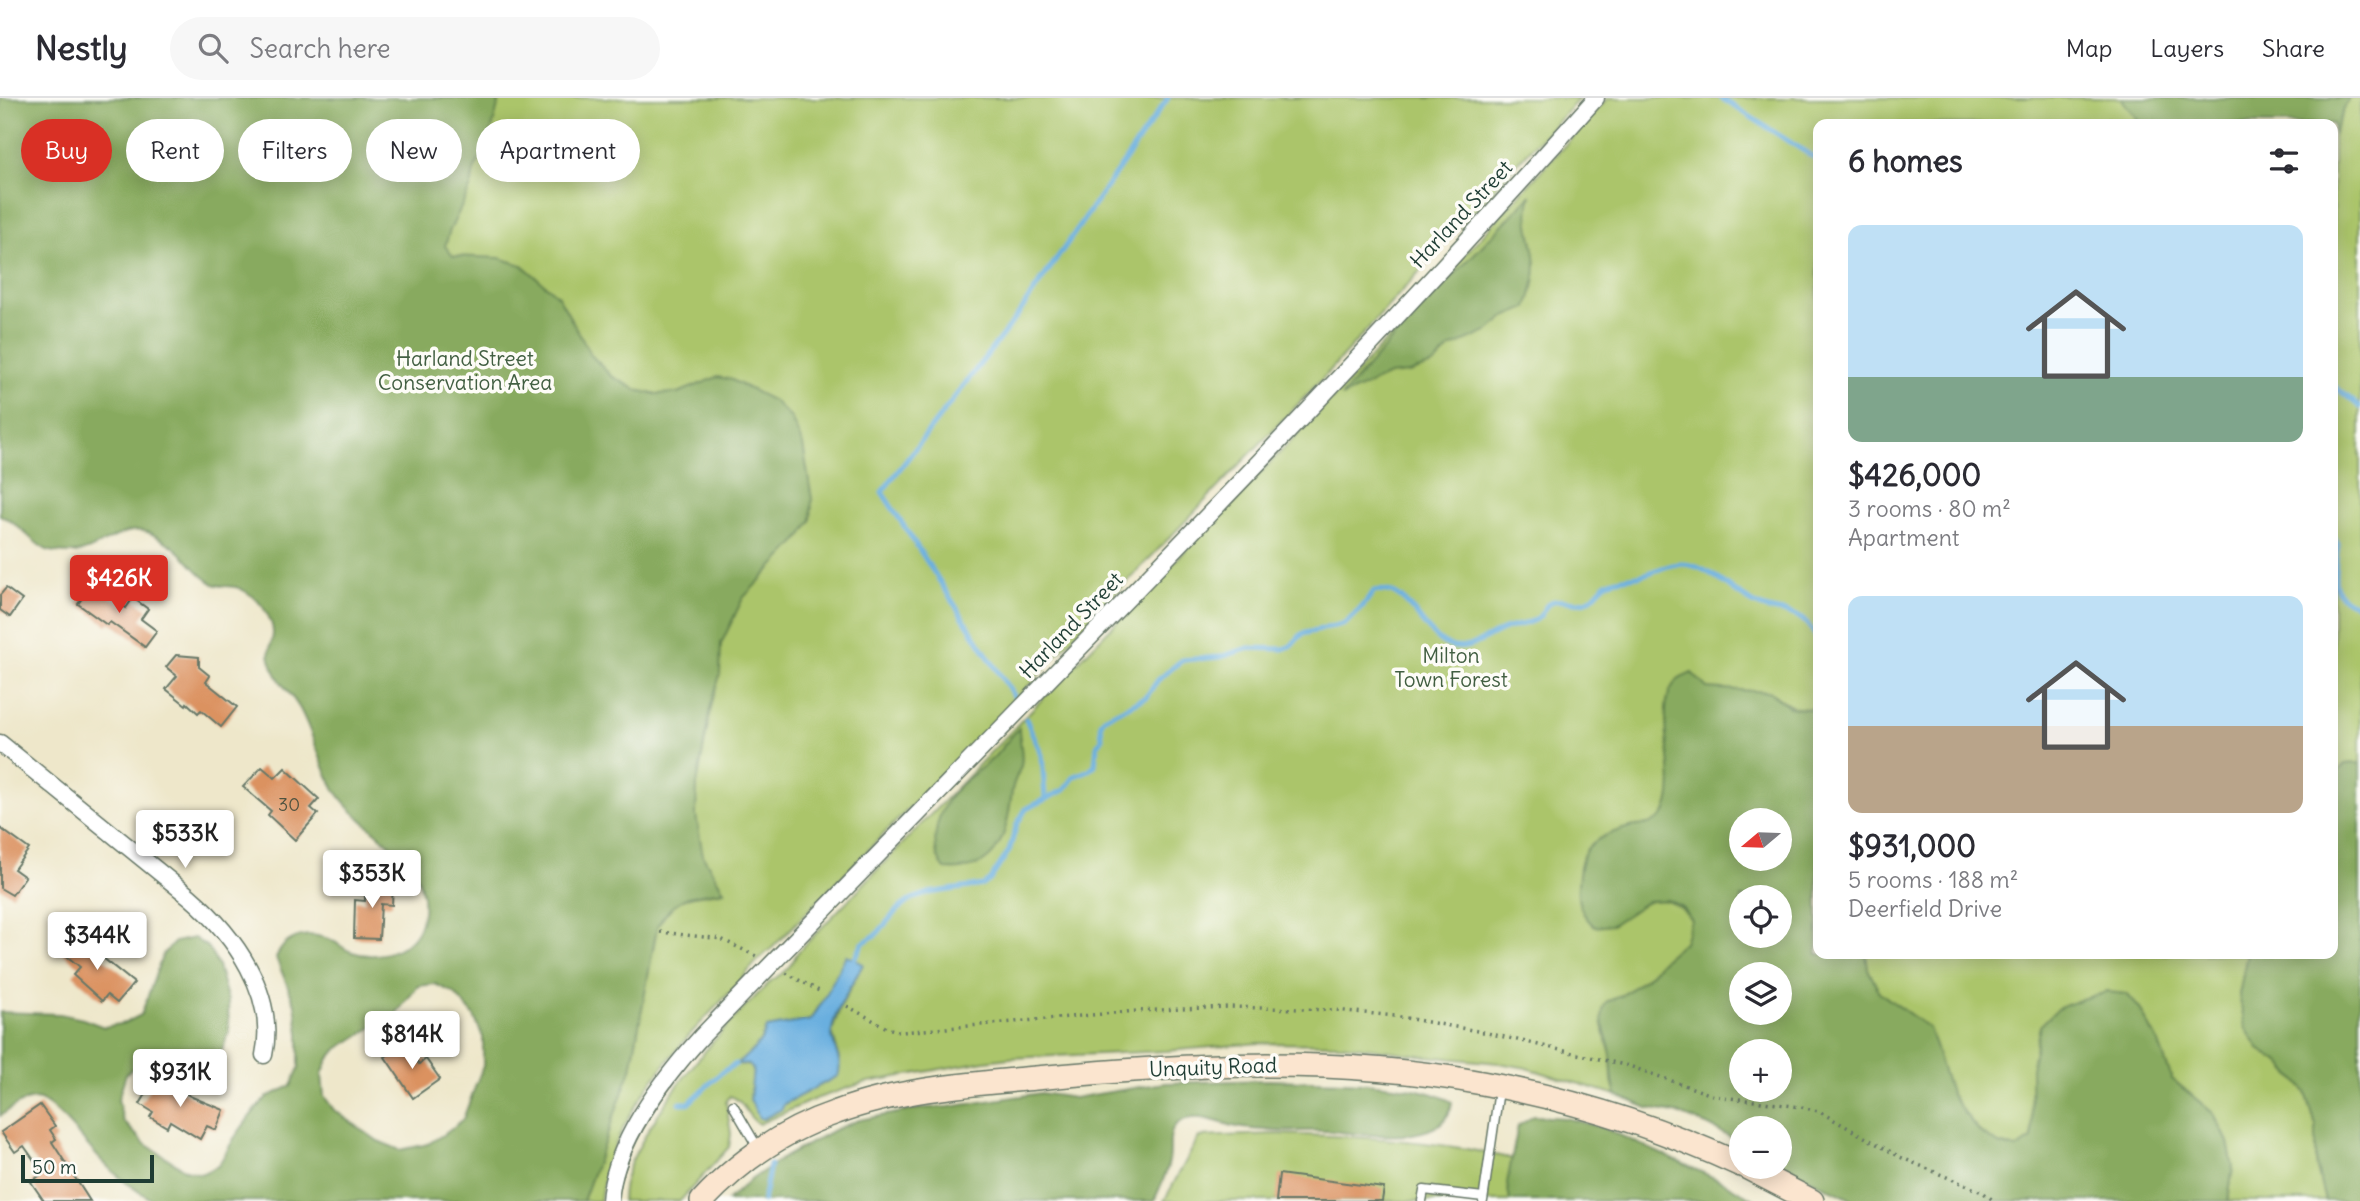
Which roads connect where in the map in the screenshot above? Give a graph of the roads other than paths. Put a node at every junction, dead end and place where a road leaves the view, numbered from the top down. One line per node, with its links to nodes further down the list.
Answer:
1 (1596, 98): 11 (street, Harland Street)
2 (0, 743): 3 (street)
3 (264, 1055)
4 (1500, 1086): 6 (main road, Unquity Road); 7 (main road, Unquity Road); 9 (lane)
5 (733, 1105): 6 (lane)
6 (760, 1150): 12 (main road, Unquity Road)
7 (1729, 1160)
8 (1768, 1179): 10 (main road, Unquity Road)
9 (1483, 1199): 13 (lane)
10 (1805, 1199)
11 (610, 1201)
12 (702, 1201)
13 (1422, 1201)

